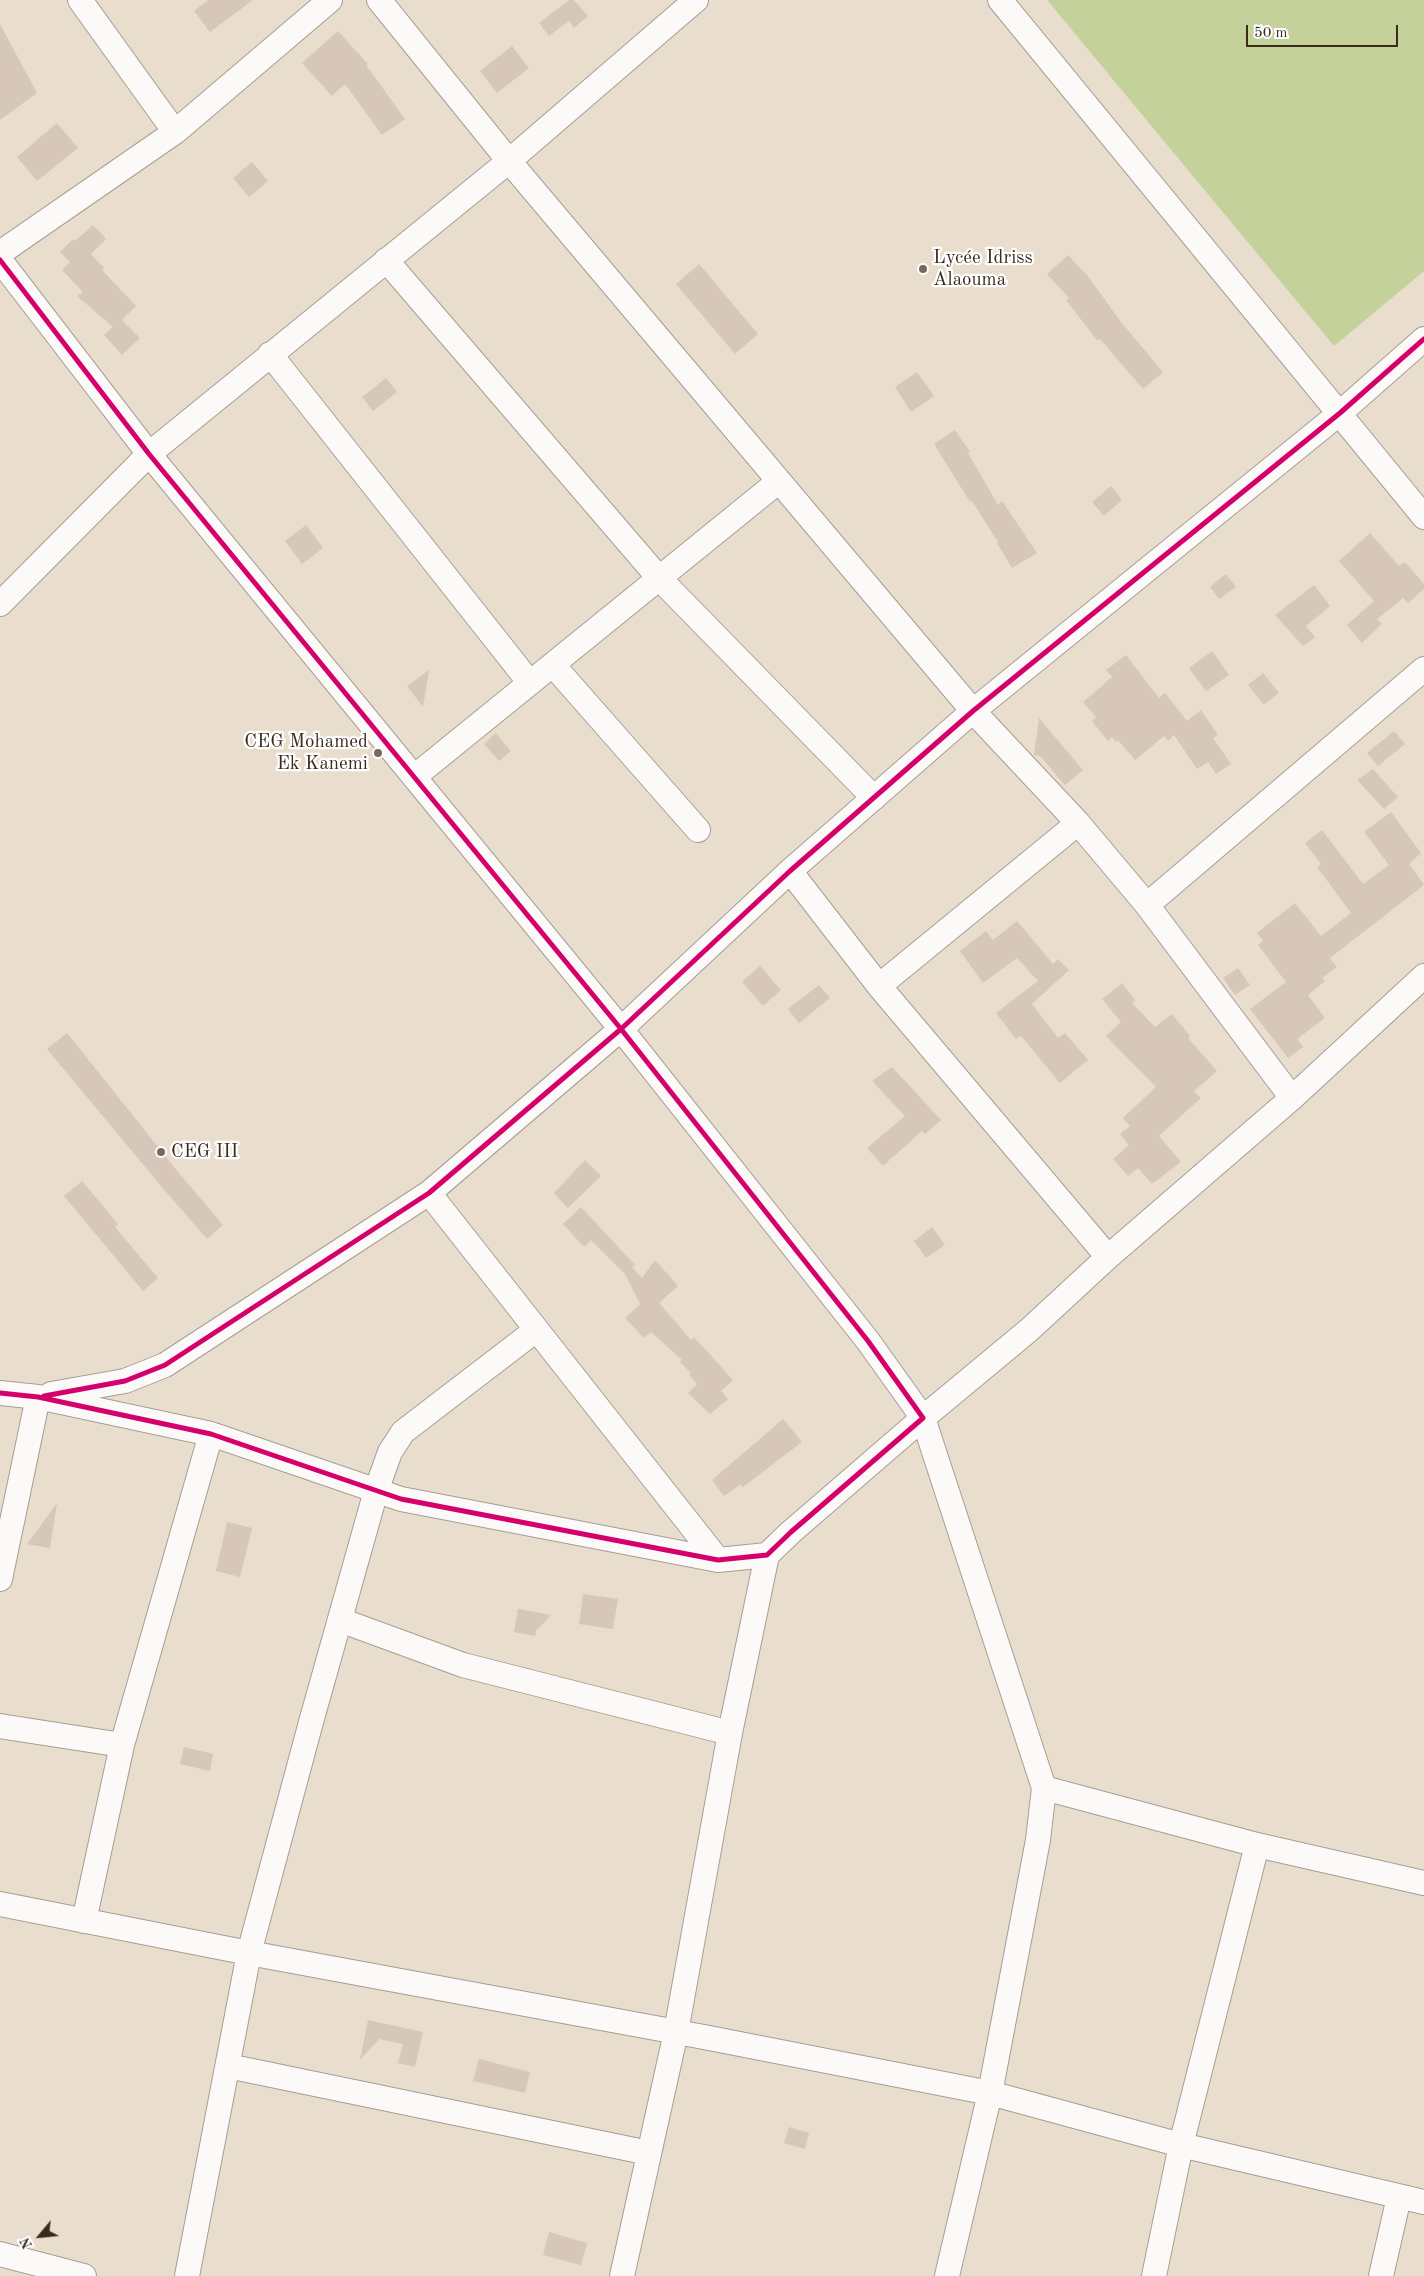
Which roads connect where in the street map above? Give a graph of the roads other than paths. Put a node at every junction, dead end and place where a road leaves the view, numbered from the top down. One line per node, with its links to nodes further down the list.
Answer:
1 (80, 0): 6 (street)
2 (330, 0): 6 (street)
3 (379, 0): 7 (street)
4 (696, 0): 7 (street)
5 (1000, 0): 13 (street)
6 (175, 132): 8 (street)
7 (509, 161): 10 (street); 15 (street)
8 (0, 253)
9 (0, 260): 14 (street)
10 (386, 260): 12 (street); 17 (street)
11 (1424, 339): 13 (street)
12 (270, 354): 14 (street); 21 (street)
13 (1340, 413): 16 (street); 22 (street)
14 (149, 454): 18 (street); 23 (street)
15 (779, 481): 17 (street); 22 (street)
16 (1424, 517)
17 (659, 578): 19 (street); 24 (street)
18 (0, 604)
19 (552, 665): 21 (street); 26 (street)
20 (1424, 669): 28 (street)
21 (530, 683): 23 (street)
22 (973, 711): 24 (street); 25 (street)
23 (414, 778): 31 (street)
24 (874, 798): 27 (street)
25 (1078, 823): 28 (street); 30 (street)
26 (698, 830)
27 (790, 871): 30 (street); 31 (street)
28 (1146, 904): 32 (street)
29 (1424, 976): 32 (street)
30 (879, 986): 34 (street)
31 (621, 1029): 33 (street); 38 (street)
32 (1292, 1098): 34 (street)
33 (429, 1193): 35 (street); 37 (street)
34 (1108, 1257): 38 (street)
35 (536, 1330): 40 (street); 42 (street)
36 (0, 1393): 37 (street)
37 (38, 1397): 39 (street); 43 (street)
38 (923, 1418): 41 (street); 48 (street)
39 (211, 1434): 40 (street); 47 (street)
40 (376, 1492): 42 (street); 44 (street)
41 (767, 1555): 42 (street); 46 (street)
42 (718, 1560)
43 (0, 1579)
44 (340, 1620): 46 (street); 53 (street)
45 (0, 1726): 47 (street)
46 (730, 1733): 54 (street)
47 (122, 1745): 52 (street)
48 (1044, 1788): 49 (street); 56 (street)
49 (1257, 1845): 50 (street); 57 (street)
50 (1424, 1884)
51 (0, 1904): 52 (street)
52 (84, 1921): 53 (street)
53 (249, 1953): 54 (street); 55 (street)
54 (676, 2032): 56 (street); 58 (street)
55 (228, 2066): 58 (street); 63 (street)
56 (990, 2093): 57 (street); 65 (street)
57 (1181, 2145): 59 (street); 66 (street)
58 (649, 2153): 64 (street)
59 (1399, 2197): 60 (street); 67 (street)
60 (1424, 2202)
61 (0, 2254): 62 (street)
62 (84, 2276)
63 (187, 2276)
64 (622, 2276)
65 (947, 2276)
66 (1154, 2276)
67 (1381, 2276)

